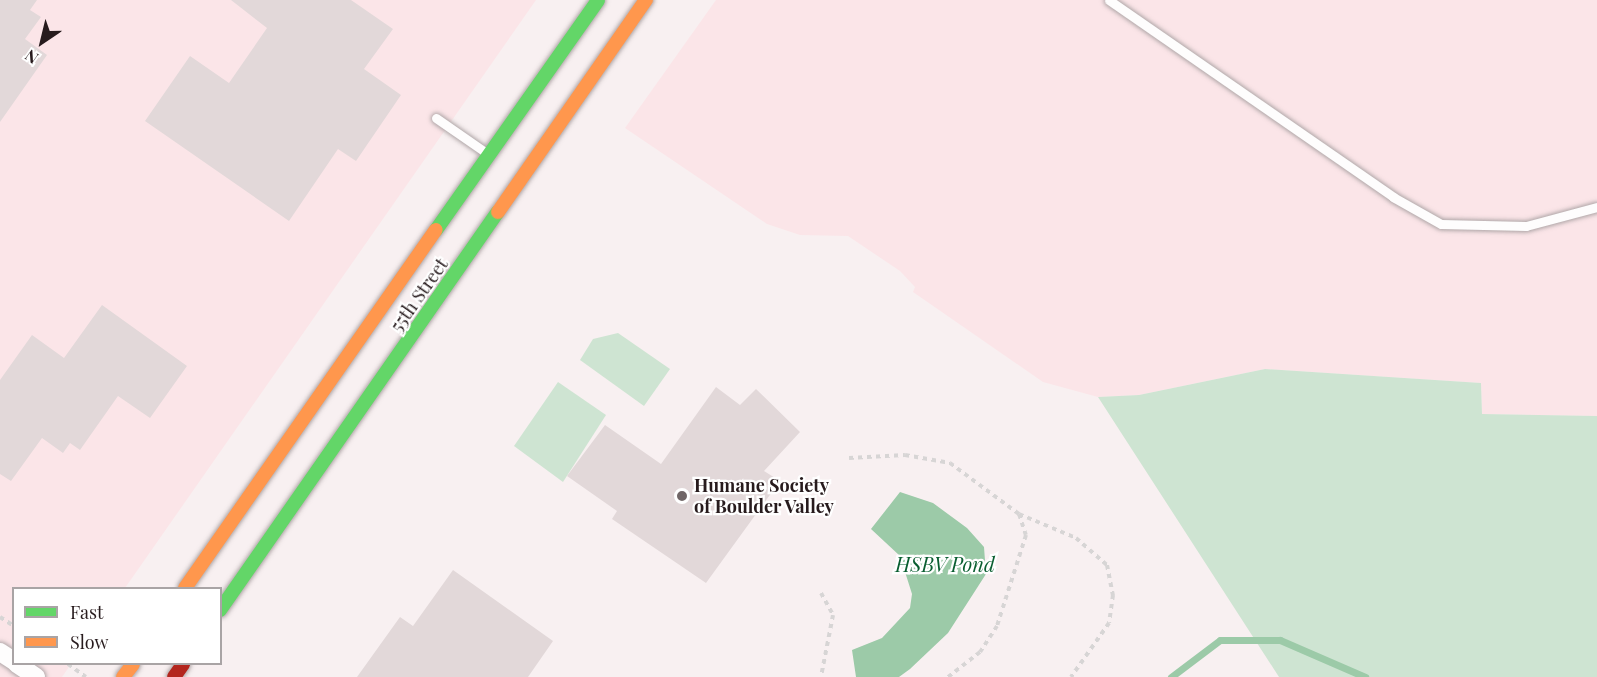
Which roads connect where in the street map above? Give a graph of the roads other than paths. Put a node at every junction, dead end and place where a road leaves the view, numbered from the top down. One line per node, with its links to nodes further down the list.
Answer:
1 (598, 0): 5 (main road, 55th Street)
2 (646, 0): 8 (main road, 55th Street)
3 (1110, 1): 6 (lane)
4 (436, 118): 5 (lane)
5 (490, 155): 7 (main road, 55th Street)
6 (1597, 207)
7 (186, 587)
8 (222, 607)
9 (19, 665): 10 (street)
10 (36, 677)

